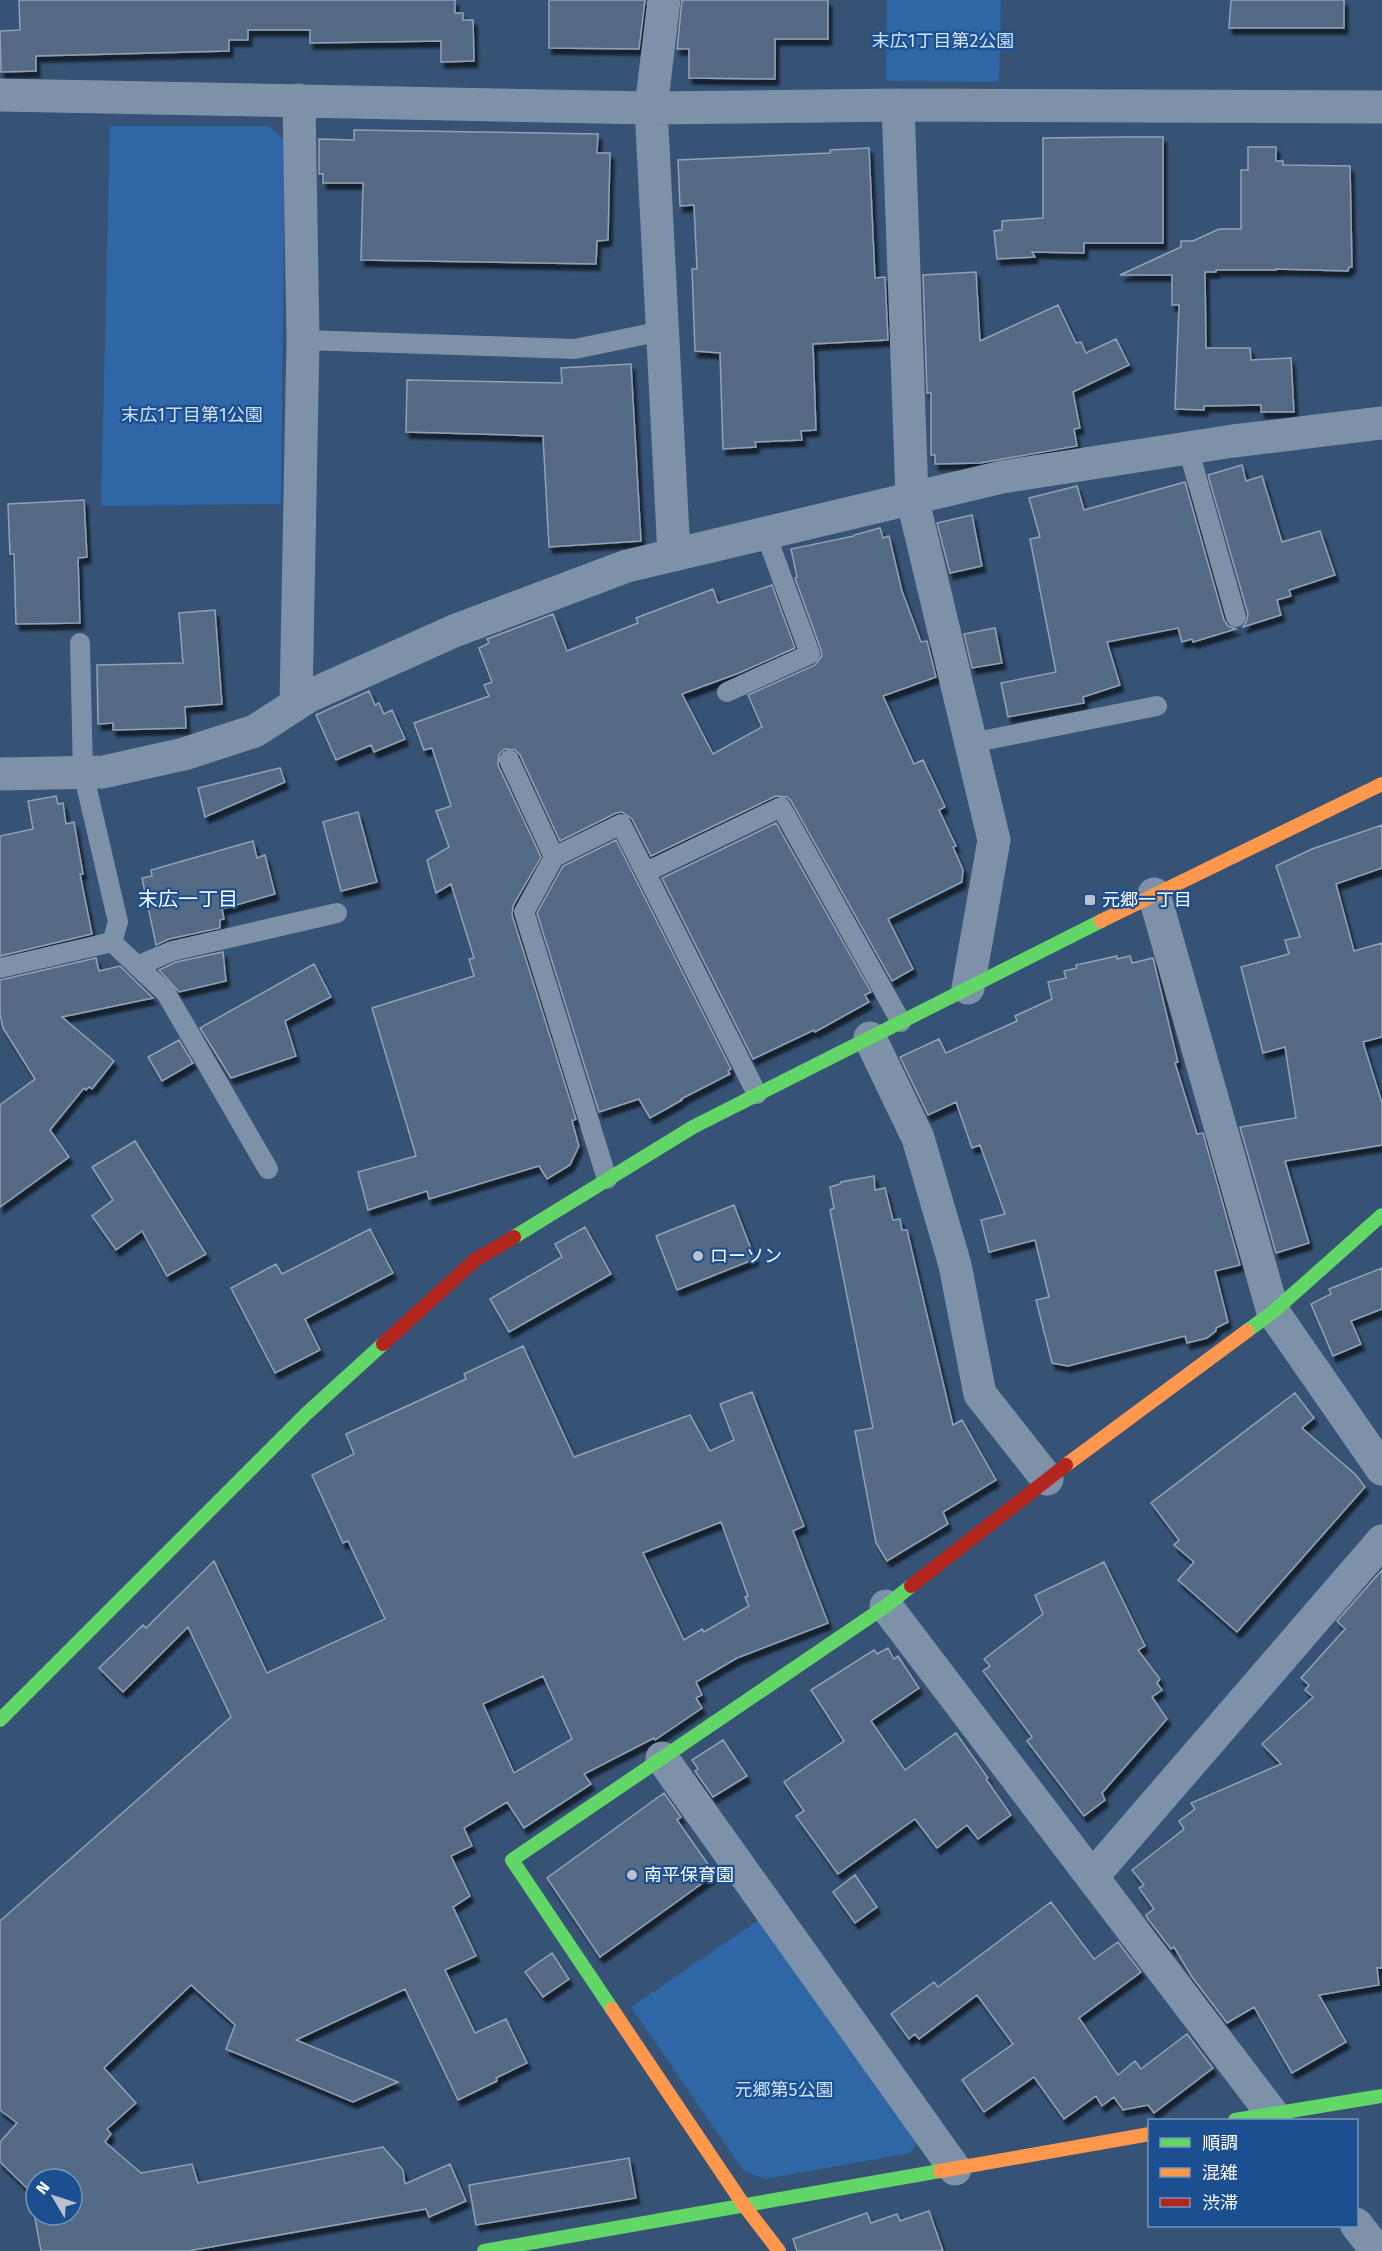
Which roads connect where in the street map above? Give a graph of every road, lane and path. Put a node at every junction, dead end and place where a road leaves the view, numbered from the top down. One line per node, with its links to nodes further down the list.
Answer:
1 (664, 0): 6 (street)
2 (0, 95): 3 (street)
3 (299, 100): 6 (street); 8 (street)
4 (898, 105): 5 (street); 6 (street); 11 (street)
5 (1382, 107)
6 (651, 108): 7 (street)
7 (662, 331): 8 (lane); 13 (street)
8 (303, 340): 17 (street)
9 (1382, 423): 10 (street)
10 (1188, 448): 11 (street); 14 (lane)
11 (912, 497): 12 (street); 19 (street)
12 (765, 532): 13 (street); 16 (lane)
13 (674, 555): 17 (street)
14 (1236, 617)
15 (80, 643): 21 (lane)
16 (727, 692)
17 (296, 704): 21 (street)
18 (1157, 706): 19 (lane)
19 (971, 744): 31 (street)
20 (509, 759): 24 (lane)
21 (83, 772): 22 (street); 28 (lane)
22 (0, 774)
23 (1382, 784): 26 (street)
24 (554, 857): 25 (lane); 36 (lane)
25 (646, 872): 32 (lane); 34 (lane)
26 (1154, 894): 31 (street); 38 (street)
27 (337, 913): 29 (lane)
28 (112, 942): 29 (lane); 30 (lane)
29 (137, 966): 35 (lane)
30 (0, 968)
31 (968, 988): 32 (street)
32 (901, 1022): 33 (street)
33 (870, 1038): 34 (street); 40 (street)
34 (757, 1094): 36 (street)
35 (268, 1169)
36 (608, 1179): 43 (street)
37 (1382, 1215): 38 (street)
38 (1273, 1312): 39 (street); 40 (street)
39 (1382, 1469)
40 (1047, 1479): 42 (street)
41 (1382, 1541): 45 (street)
42 (886, 1606): 44 (street); 45 (street)
43 (0, 1720)
44 (662, 1758): 49 (street); 50 (street)
45 (1092, 1877): 47 (street)
46 (1382, 2096): 47 (street)
47 (1275, 2118)
48 (1148, 2134): 49 (street)
49 (955, 2169): 50 (street)
50 (743, 2204): 52 (street); 53 (street)
51 (1358, 2227): 54 (street)
52 (484, 2251)
53 (779, 2251)
54 (1377, 2251)

